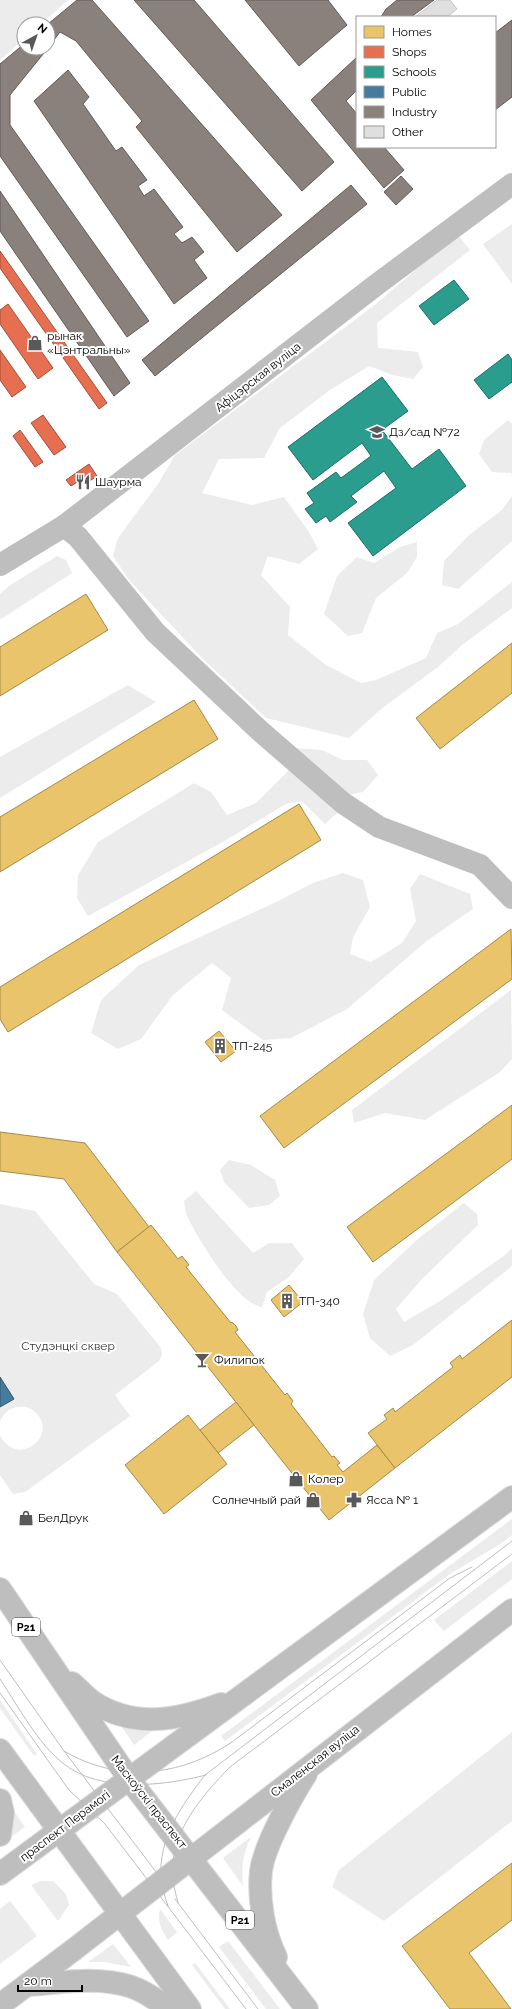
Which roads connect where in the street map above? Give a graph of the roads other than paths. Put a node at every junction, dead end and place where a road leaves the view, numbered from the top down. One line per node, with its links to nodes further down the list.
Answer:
1 (512, 184): 2 (main road, Афіцэрская вуліца)
2 (64, 526): 3 (main road, Афіцэрская вуліца); 4 (main road)
3 (0, 565)
4 (512, 898)
5 (512, 1497): 9 (main road)
6 (0, 1589): 8 (main road, Маскоўскі праспект / Р21)
7 (512, 1610): 11 (main road, Смаленская вуліца)
8 (52, 1665): 9 (main road); 12 (main road, Маскоўскі праспект / Р21)
9 (242, 1696): 12 (main road)
10 (0, 1750): 14 (main road)
11 (311, 1765): 16 (main road, Смаленская вуліца); 19 (main road)
12 (129, 1778): 14 (main road, праспект Перамогі); 16 (main road, Маскоўскі праспект / Р21)
13 (0, 1800): 15 (main road)
14 (59, 1830): 17 (main road, праспект Перамогі); 18 (main road)
15 (0, 1835)
16 (191, 1857): 18 (main road, Смаленская вуліца); 19 (main road, Маскоўскі праспект / Р21)
17 (0, 1874)
18 (120, 1914): 20 (main road); 23 (main road)
19 (288, 1984): 24 (main road, Маскоўскі праспект / Р21)
20 (27, 1985): 21 (main road); 22 (main road)
21 (0, 2005)
22 (169, 2009)
23 (190, 2009)
24 (308, 2009)

